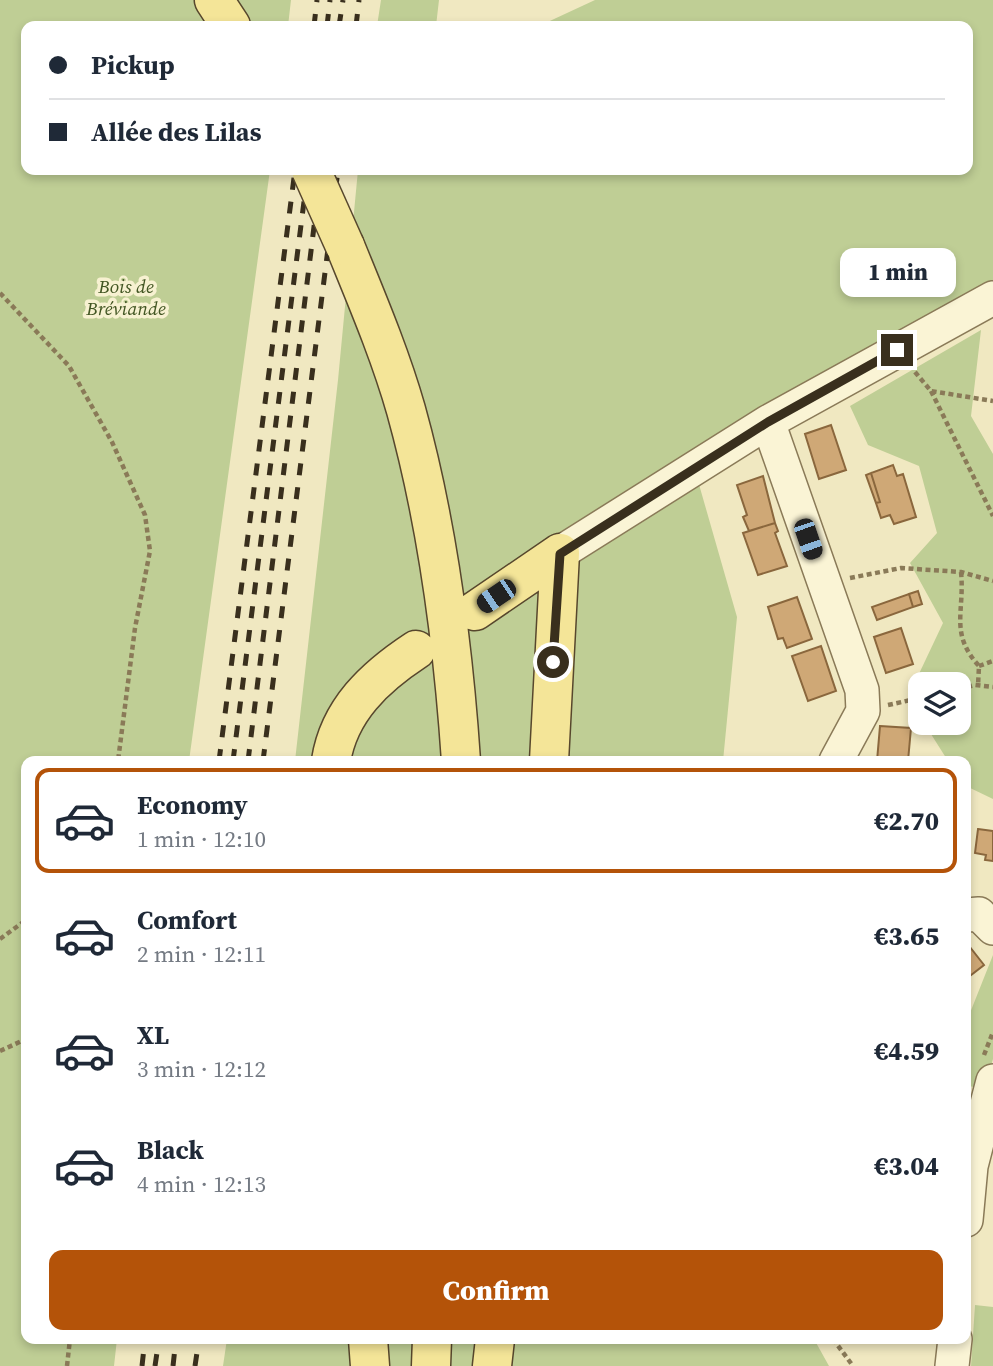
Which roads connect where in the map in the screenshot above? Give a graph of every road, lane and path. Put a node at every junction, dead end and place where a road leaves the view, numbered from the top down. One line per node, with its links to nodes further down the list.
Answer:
1 (214, 0): 2 (main road)
2 (228, 21)
3 (313, 175): 24 (main road, bridge)
4 (0, 293): 22 (path)
5 (993, 298): 6 (street)
6 (897, 350): 7 (path); 9 (street)
7 (931, 391): 8 (path); 10 (path)
8 (993, 401)
9 (768, 422): 11 (street); 14 (street)
10 (993, 516)
11 (560, 554): 15 (main road); 25 (main road)
12 (961, 572): 13 (path); 14 (path); 18 (path)
13 (993, 581)
14 (825, 586): 26 (street)
15 (475, 611)
16 (416, 650): 23 (main road)
17 (993, 660): 18 (path)
18 (979, 666): 19 (path)
19 (978, 686): 20 (path); 21 (path)
20 (971, 687)
21 (993, 687)
22 (119, 756)
23 (332, 756)
24 (461, 756)
25 (550, 756)
26 (839, 756)
27 (971, 915): 29 (street)
28 (21, 924): 30 (path)
29 (993, 928)
30 (0, 939)
31 (21, 1042): 32 (path)
32 (0, 1051)
33 (993, 1081): 34 (street)
34 (971, 1166)
35 (69, 1344): 41 (path)
36 (368, 1344): 42 (main road)
37 (432, 1344): 43 (main road)
38 (494, 1344): 44 (main road)
39 (837, 1344): 45 (path)
40 (955, 1344): 46 (street)
41 (67, 1366)
42 (370, 1366)
43 (431, 1366)
44 (492, 1366)
45 (853, 1366)
46 (953, 1366)

